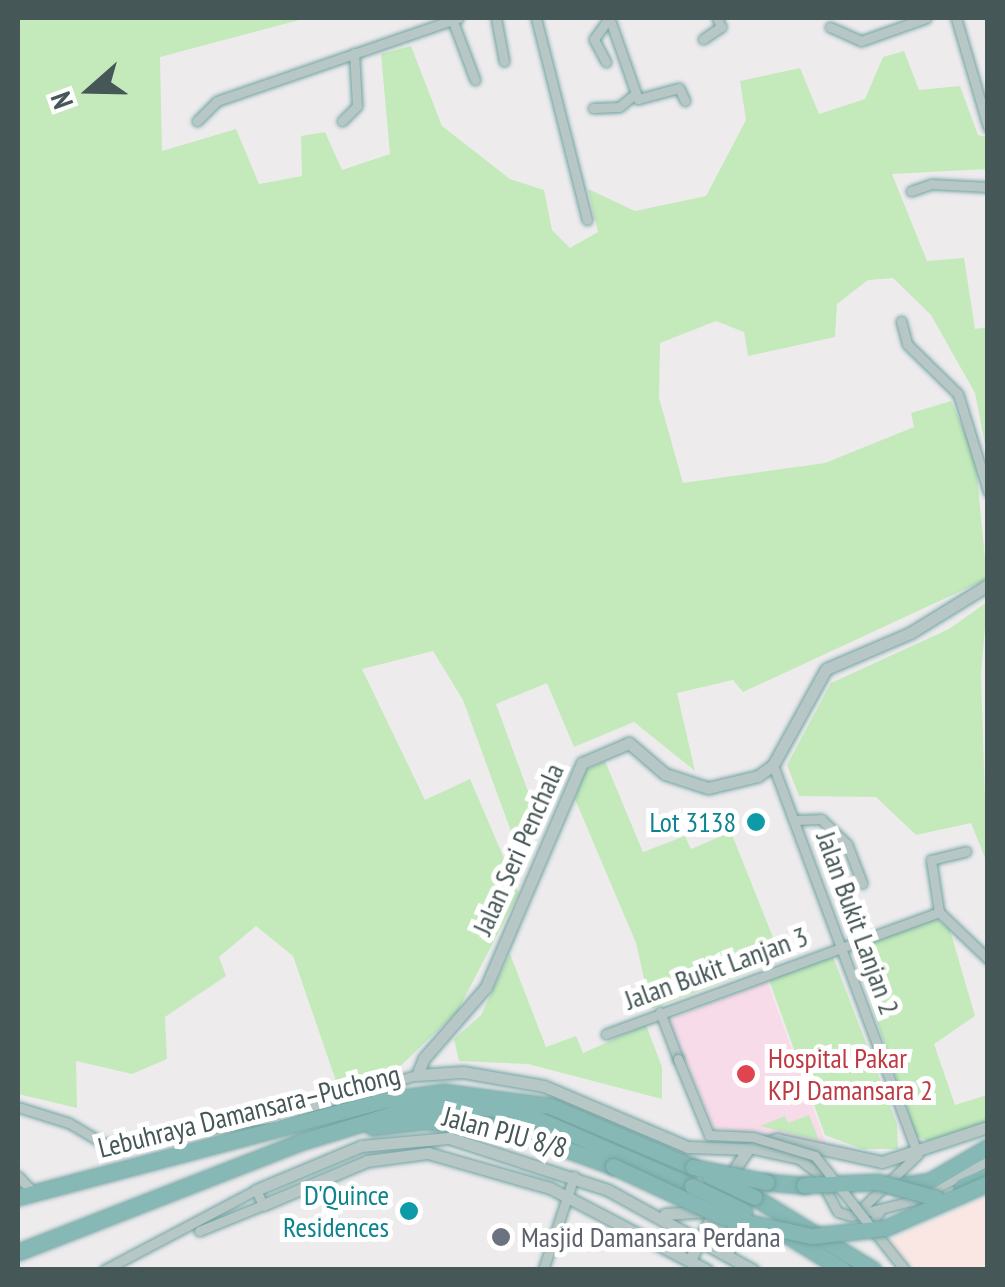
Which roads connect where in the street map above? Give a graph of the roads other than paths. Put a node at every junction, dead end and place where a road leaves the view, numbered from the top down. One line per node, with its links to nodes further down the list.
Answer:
1 (455, 18): 10 (street); 13 (street)
2 (496, 18): 11 (street)
3 (536, 18): 22 (street)
4 (716, 18): 9 (street)
5 (926, 18): 8 (street)
6 (956, 18): 19 (street)
7 (610, 19): 12 (street); 14 (street)
8 (830, 27)
9 (702, 39)
10 (354, 53): 17 (street); 18 (street)
11 (504, 61)
12 (606, 62)
13 (474, 80)
14 (634, 94): 15 (street); 16 (street)
15 (686, 101)
16 (593, 108)
17 (196, 121)
18 (342, 121)
19 (988, 127)
20 (988, 187): 21 (street)
21 (911, 191)
22 (588, 220)
23 (901, 321): 24 (street)
24 (988, 491)
25 (988, 585): 26 (street)
26 (773, 765): 27 (street, Jalan Bukit Lanjan 2); 35 (street, Jalan Seri Penchala)
27 (796, 820): 29 (street); 31 (street, Jalan Bukit Lanjan 2)
28 (966, 851): 30 (street)
29 (862, 883)
30 (939, 912): 31 (street, Jalan Bukit Lanjan 3); 32 (street)
31 (843, 945): 33 (street, Jalan Bukit Lanjan 3); 42 (street, Jalan Bukit Lanjan 2)
32 (988, 960)
33 (660, 1012): 34 (street, Jalan Bukit Lanjan 3); 41 (street, bridge)
34 (606, 1034)
35 (417, 1075): 36 (street); 40 (street)
36 (18, 1107)
37 (988, 1128): 42 (street)
38 (300, 1142): 53 (highway, bridge); 59 (highway, Lebuhraya Damansara–Puchong, bridge); 72 (highway, Lebuhraya Damansara–Puchong)
39 (988, 1147): 52 (highway)
40 (748, 1149): 41 (street); 43 (street); 47 (street)
41 (814, 1152): 43 (street); 45 (street); 68 (street, bridge)
42 (918, 1154): 45 (street); 52 (street)
43 (798, 1159): 48 (street)
44 (988, 1161): 64 (street)
45 (882, 1162): 52 (street)
46 (693, 1168): 52 (highway, bridge); 56 (highway, Lebuhraya Damansara–Puchong); 59 (highway, Lebuhraya Damansara–Puchong, bridge)
47 (734, 1170)
48 (820, 1174)
49 (988, 1175): 52 (highway, bridge)
50 (18, 1176): 56 (street)
51 (574, 1176): 55 (street, Jalan PJU 8/8); 57 (street); 63 (street, Jalan PJU 8/8)
52 (894, 1182): 64 (street)
53 (988, 1183)
54 (825, 1188): 64 (street)
55 (256, 1190): 58 (street, Jalan PJU 8/8); 60 (street)
56 (26, 1195)
57 (568, 1196): 60 (street, Jalan PJU 8/8); 74 (street, Jalan PJU 8/8); 76 (street)
58 (234, 1201): 66 (street); 67 (street)
59 (749, 1204): 69 (highway, Lebuhraya Damansara–Puchong); 81 (highway, Lebuhraya Damansara–Puchong)
60 (263, 1205): 65 (street, Jalan PJU 8/8)
61 (716, 1207): 63 (street); 71 (street); 73 (street)
62 (885, 1210): 68 (street)
63 (652, 1212): 71 (street, Jalan PJU 8/8)
64 (854, 1214): 70 (street)
65 (226, 1220): 66 (street); 66 (street, Jalan PJU 8/8)
66 (208, 1222): 67 (street)
67 (188, 1224): 75 (street)
68 (870, 1226): 82 (street)
69 (777, 1229): 79 (highway); 80 (highway, Lebuhraya Damansara–Puchong)
70 (857, 1235)
71 (701, 1239): 73 (street, Jalan PJU 8/8); 74 (street)
72 (18, 1252)
73 (730, 1256): 78 (street, Jalan PJU 8/8)
74 (690, 1260): 77 (street, Jalan PJU 8/8)
75 (104, 1270)
76 (543, 1270)
77 (707, 1270)
78 (753, 1270)
79 (828, 1270)
80 (844, 1270)
81 (873, 1270)
82 (905, 1270)

